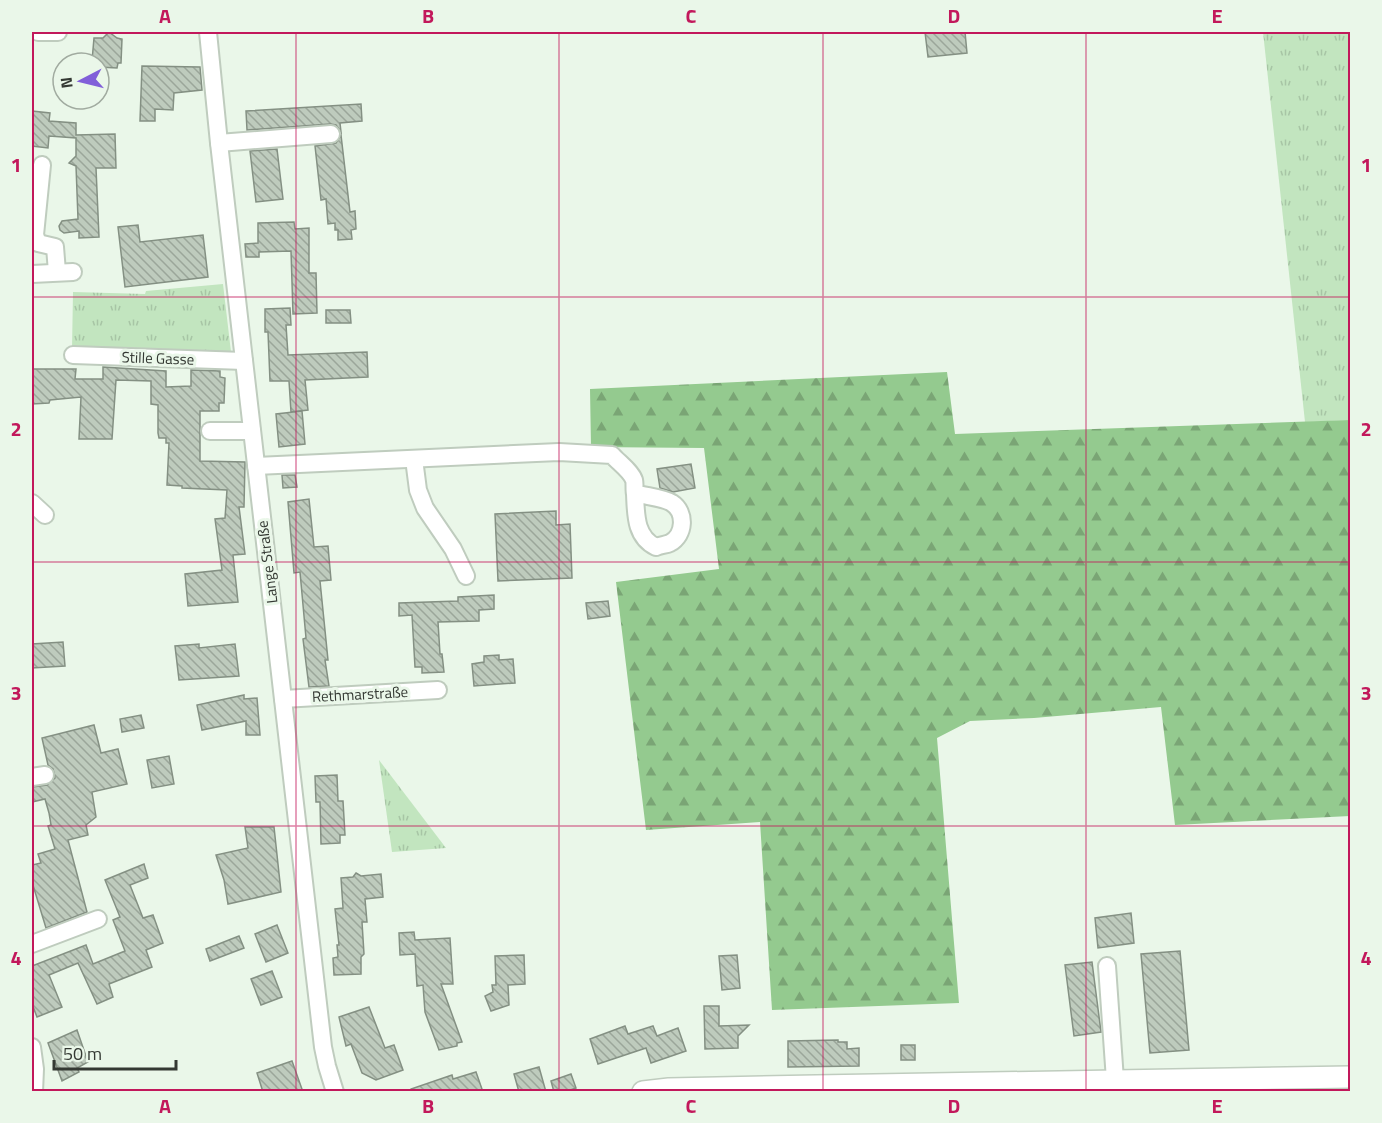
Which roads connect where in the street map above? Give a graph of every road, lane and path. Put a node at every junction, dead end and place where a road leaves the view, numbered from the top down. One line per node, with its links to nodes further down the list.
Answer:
1 (38, 32): 2 (street)
2 (58, 32)
3 (208, 32): 5 (street, Lange Straße)
4 (331, 134): 5 (street)
5 (219, 143): 10 (street, Lange Straße)
6 (42, 165): 7 (street)
7 (33, 235): 8 (street)
8 (32, 274)
9 (73, 355): 10 (street, Stille Gasse)
10 (244, 361): 12 (street, Lange Straße)
11 (210, 431): 12 (street)
12 (252, 431): 14 (street, Lange Straße)
13 (414, 459): 14 (street); 15 (street); 18 (street)
14 (256, 466): 20 (street, Lange Straße)
15 (635, 493)
16 (32, 503): 17 (street)
17 (45, 515)
18 (466, 576)
19 (438, 690): 20 (street, Rethmarstraße)
20 (283, 699): 30 (street, Lange Straße)
21 (98, 919): 22 (street)
22 (32, 944)
23 (1107, 966): 26 (street)
24 (32, 1047): 29 (street)
25 (1350, 1077): 26 (main road)
26 (1115, 1080): 27 (main road)
27 (1090, 1086): 28 (main road)
28 (734, 1090): 31 (main road)
29 (34, 1092)
30 (335, 1092)
31 (643, 1092)

